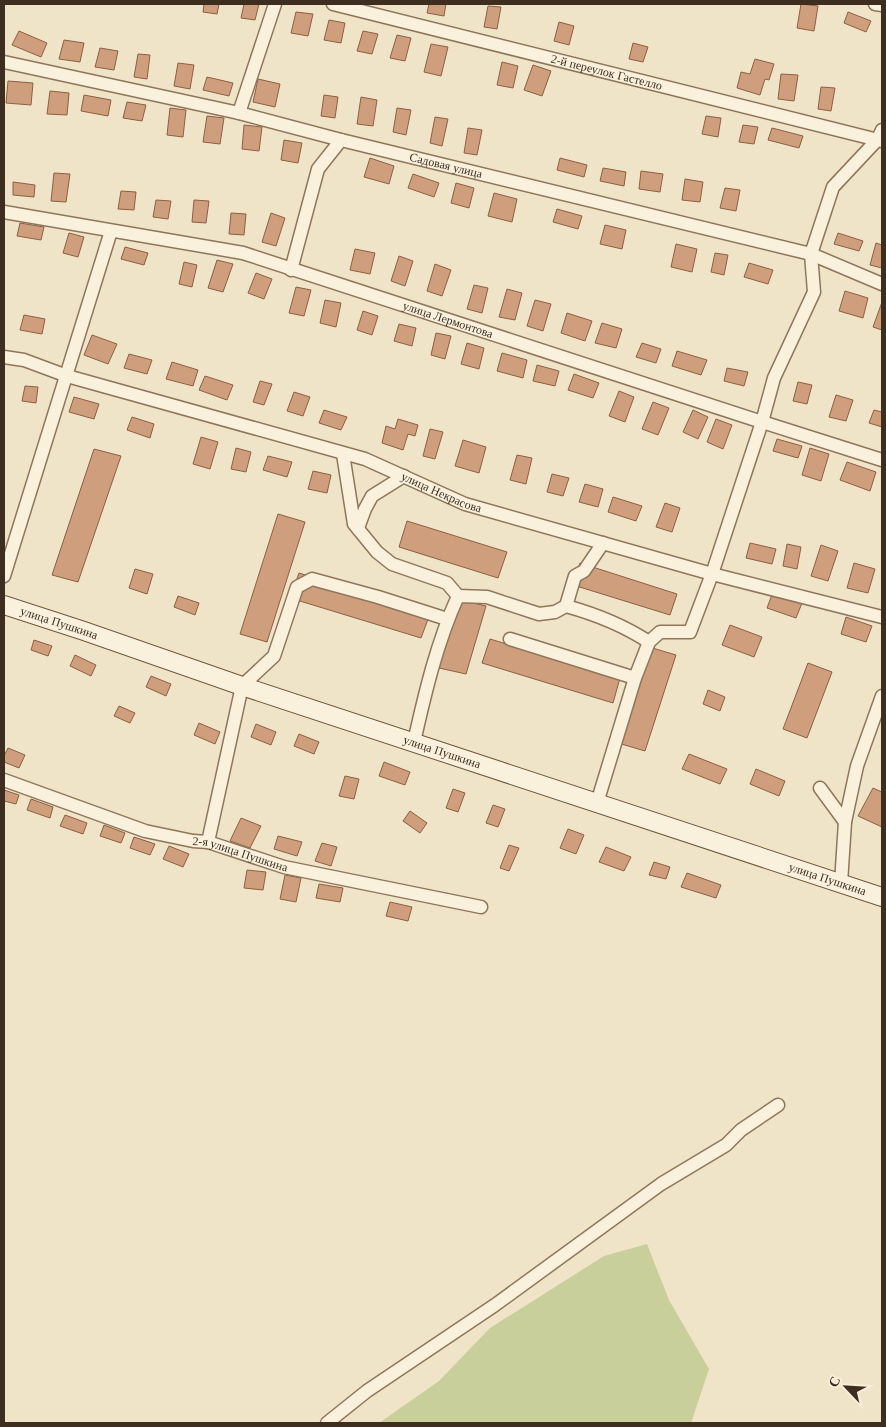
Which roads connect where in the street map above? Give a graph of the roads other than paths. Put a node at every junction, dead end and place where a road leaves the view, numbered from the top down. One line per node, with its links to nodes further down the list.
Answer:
1 (275, 4): 6 (street)
2 (333, 4): 7 (street, 2-й переулок Гастелло)
3 (875, 4): 4 (street)
4 (882, 6)
5 (4, 62): 6 (street, Садовая улица)
6 (239, 113): 8 (street, Садовая улица)
7 (881, 137): 11 (street)
8 (341, 140): 11 (street, Садовая улица); 12 (street)
9 (4, 212): 10 (street, улица Лермонтова)
10 (111, 230): 12 (street, улица Лермонтова); 15 (street)
11 (811, 254): 13 (street, Садовая улица); 16 (street)
12 (291, 270): 16 (street, улица Лермонтова)
13 (882, 284)
14 (4, 356): 15 (street, улица Некрасова)
15 (67, 376): 17 (street, улица Некрасова); 23 (street)
16 (762, 422): 18 (street, улица Лермонтова); 22 (street)
17 (343, 454): 19 (street, улица Некрасова); 20 (street)
18 (882, 460)
19 (404, 476): 20 (street); 21 (street, улица Некрасова)
20 (358, 528): 24 (street)
21 (603, 543): 22 (street, улица Некрасова); 26 (street)
22 (712, 574): 27 (street, улица Некрасова); 30 (street)
23 (4, 576)
24 (458, 596): 26 (street); 28 (street)
25 (4, 606): 32 (main road, улица Пушкина)
26 (566, 606): 30 (street)
27 (882, 617)
28 (447, 619): 32 (street); 34 (street)
29 (510, 639): 31 (street)
30 (649, 642): 31 (street)
31 (635, 678): 37 (street)
32 (242, 686): 34 (main road, улица Пушкина); 39 (street)
33 (882, 696): 38 (street)
34 (414, 742): 37 (main road, улица Пушкина)
35 (4, 780): 39 (street, 2-я улица Пушкина)
36 (820, 788): 38 (street)
37 (597, 802): 40 (main road, улица Пушкина)
38 (845, 822): 40 (street)
39 (208, 842): 42 (street, 2-я улица Пушкина)
40 (841, 883): 41 (main road, улица Пушкина)
41 (882, 897)
42 (481, 907)
43 (778, 1105): 44 (street)
44 (327, 1423)

